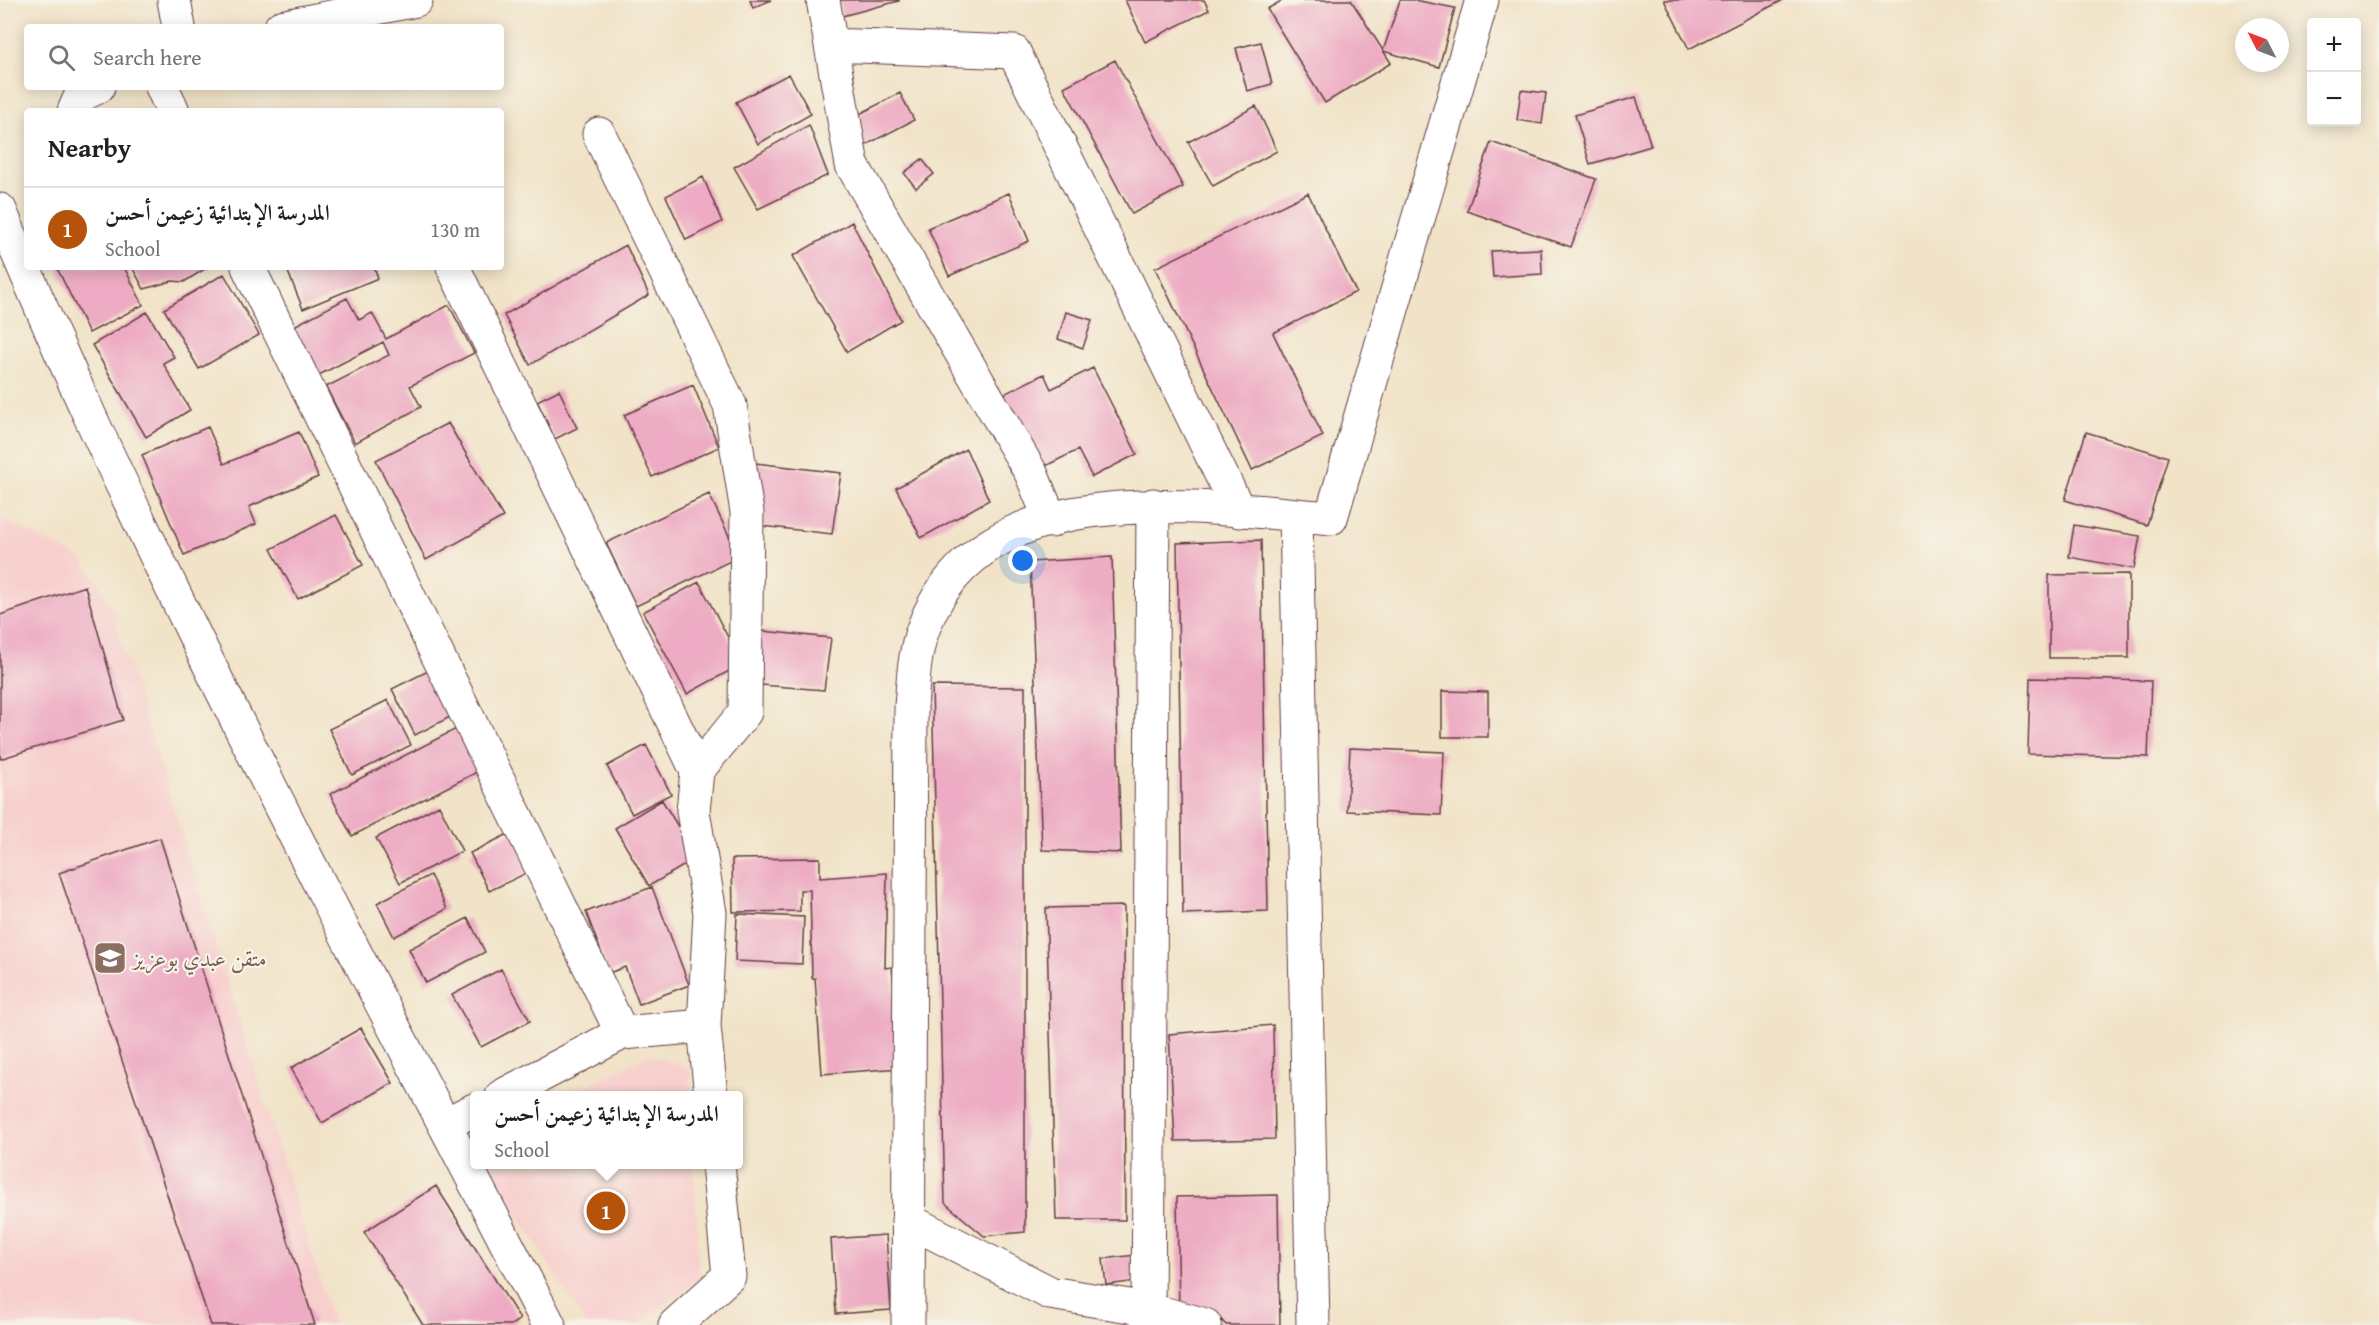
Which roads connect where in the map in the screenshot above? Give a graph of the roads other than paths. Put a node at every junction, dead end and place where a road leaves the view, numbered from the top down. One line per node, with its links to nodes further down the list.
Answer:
1 (174, 0): 5 (street)
2 (823, 0): 7 (street)
3 (1482, 0): 20 (street)
4 (400, 2): 6 (street)
5 (178, 24)
6 (294, 24)
7 (831, 45): 19 (street); 21 (street)
8 (92, 90): 10 (street)
9 (163, 90): 11 (street)
10 (75, 108)
11 (172, 108)
12 (599, 134): 22 (street)
13 (0, 210): 14 (street)
14 (22, 238)
15 (31, 270): 28 (street)
16 (249, 270): 24 (street)
17 (454, 270): 22 (street)
18 (1153, 506): 19 (street); 21 (street); 31 (street)
19 (1239, 511): 20 (street)
20 (1296, 515): 36 (street)
21 (1051, 521): 30 (street)
22 (696, 771): 23 (street)
23 (704, 1026): 24 (street); 26 (street)
24 (622, 1034): 25 (street)
25 (510, 1091)
26 (711, 1091)
27 (470, 1112): 28 (street)
28 (445, 1124): 32 (street)
29 (718, 1169): 33 (street)
30 (908, 1221): 31 (street); 34 (street)
31 (1148, 1317): 35 (street)
32 (549, 1325)
33 (675, 1325)
34 (908, 1325)
35 (1205, 1325)
36 (1313, 1325)

